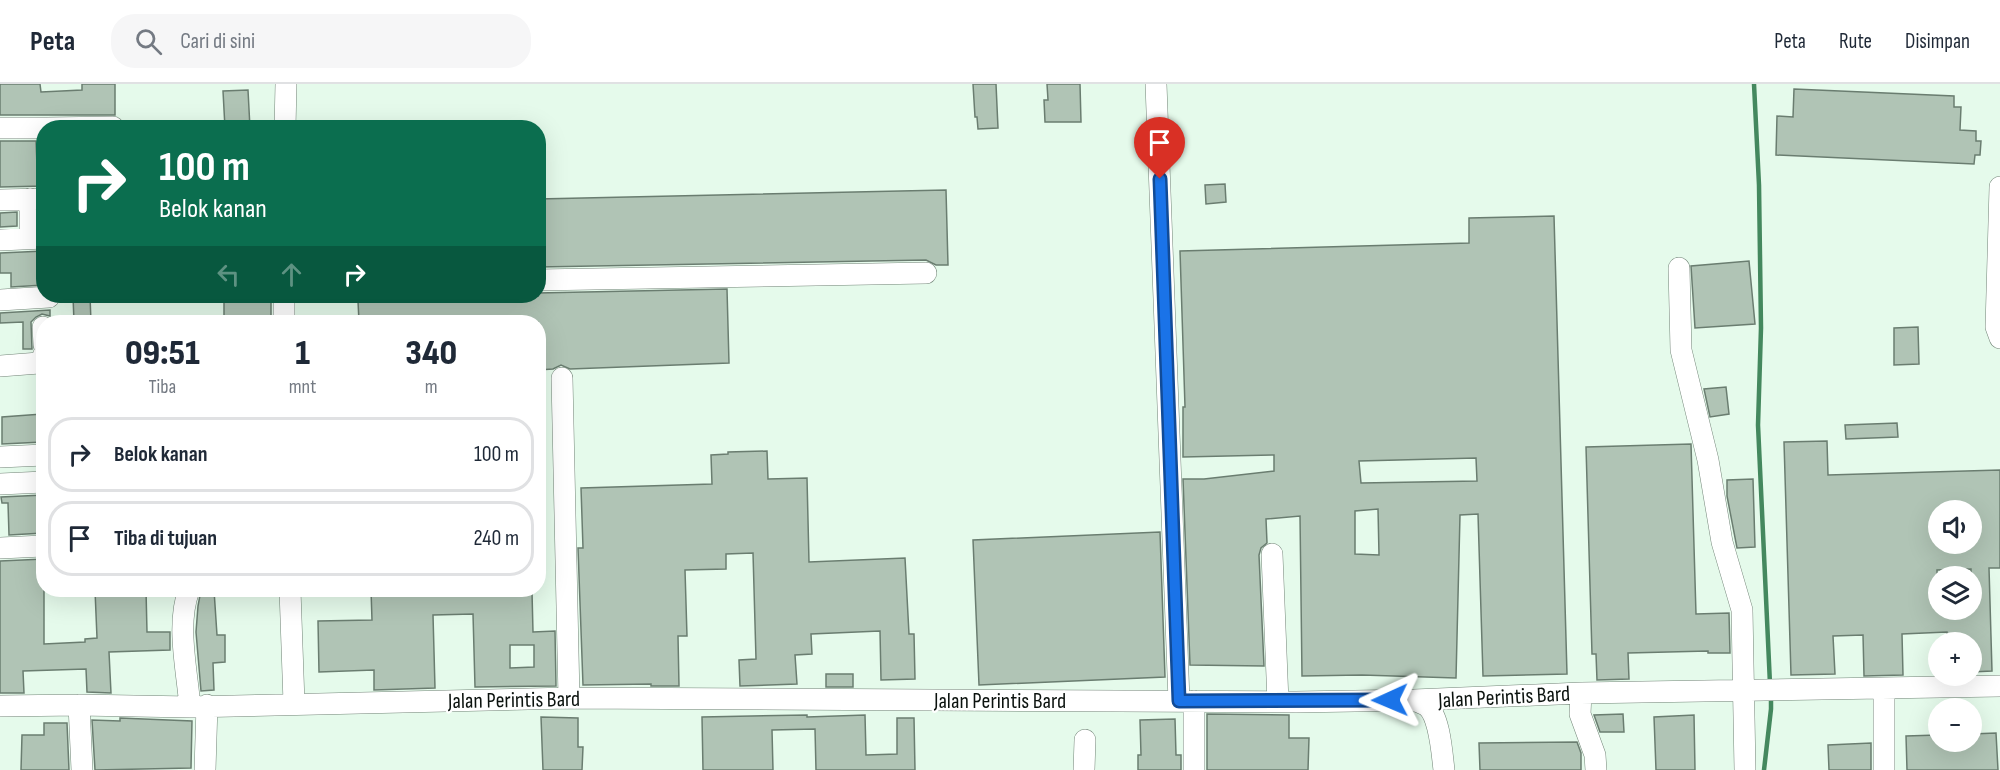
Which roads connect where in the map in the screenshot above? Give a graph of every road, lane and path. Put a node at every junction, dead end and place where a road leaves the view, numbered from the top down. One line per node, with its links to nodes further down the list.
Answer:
1 (286, 84): 3 (street)
2 (1156, 84): 35 (street)
3 (285, 120)
4 (0, 128): 5 (street)
5 (36, 128)
6 (2000, 186): 16 (street)
7 (36, 199): 8 (street)
8 (0, 200)
9 (36, 238): 10 (street)
10 (0, 240)
11 (1678, 268): 31 (street)
12 (926, 273): 13 (street)
13 (546, 280)
14 (36, 298): 15 (street)
15 (0, 300)
16 (2000, 338)
17 (36, 363): 18 (street)
18 (0, 366)
19 (562, 378): 33 (street)
20 (36, 455): 21 (street)
21 (0, 457)
22 (36, 482): 23 (street)
23 (0, 483)
24 (36, 546): 25 (street)
25 (0, 548)
26 (1272, 555): 36 (street)
27 (186, 597): 40 (street)
28 (290, 597): 37 (street)
29 (2000, 686): 30 (street, Jalan Perintis Bard)
30 (1884, 688): 31 (street, Jalan Perintis Bard); 49 (street)
31 (1752, 690): 32 (street, Jalan Perintis Bard); 48 (street)
32 (1581, 693): 34 (street, Jalan Perintis Bard); 47 (street)
33 (569, 698): 35 (street, Jalan Perintis Bard); 37 (street, Jalan Perintis Bard)
34 (1414, 700): 36 (street, Jalan Perintis Bard); 46 (street)
35 (1186, 701): 36 (street, Jalan Perintis Bard); 45 (street)
36 (1278, 702)
37 (294, 703): 40 (street, Jalan Perintis Bard)
38 (79, 705): 39 (street, Jalan Perintis Bard); 40 (street, Jalan Perintis Bard); 42 (street)
39 (0, 706)
40 (198, 706): 43 (street)
41 (1085, 740): 44 (street)
42 (82, 770)
43 (205, 770)
44 (1084, 770)
45 (1194, 770)
46 (1444, 770)
47 (1596, 770)
48 (1745, 770)
49 (1884, 770)

